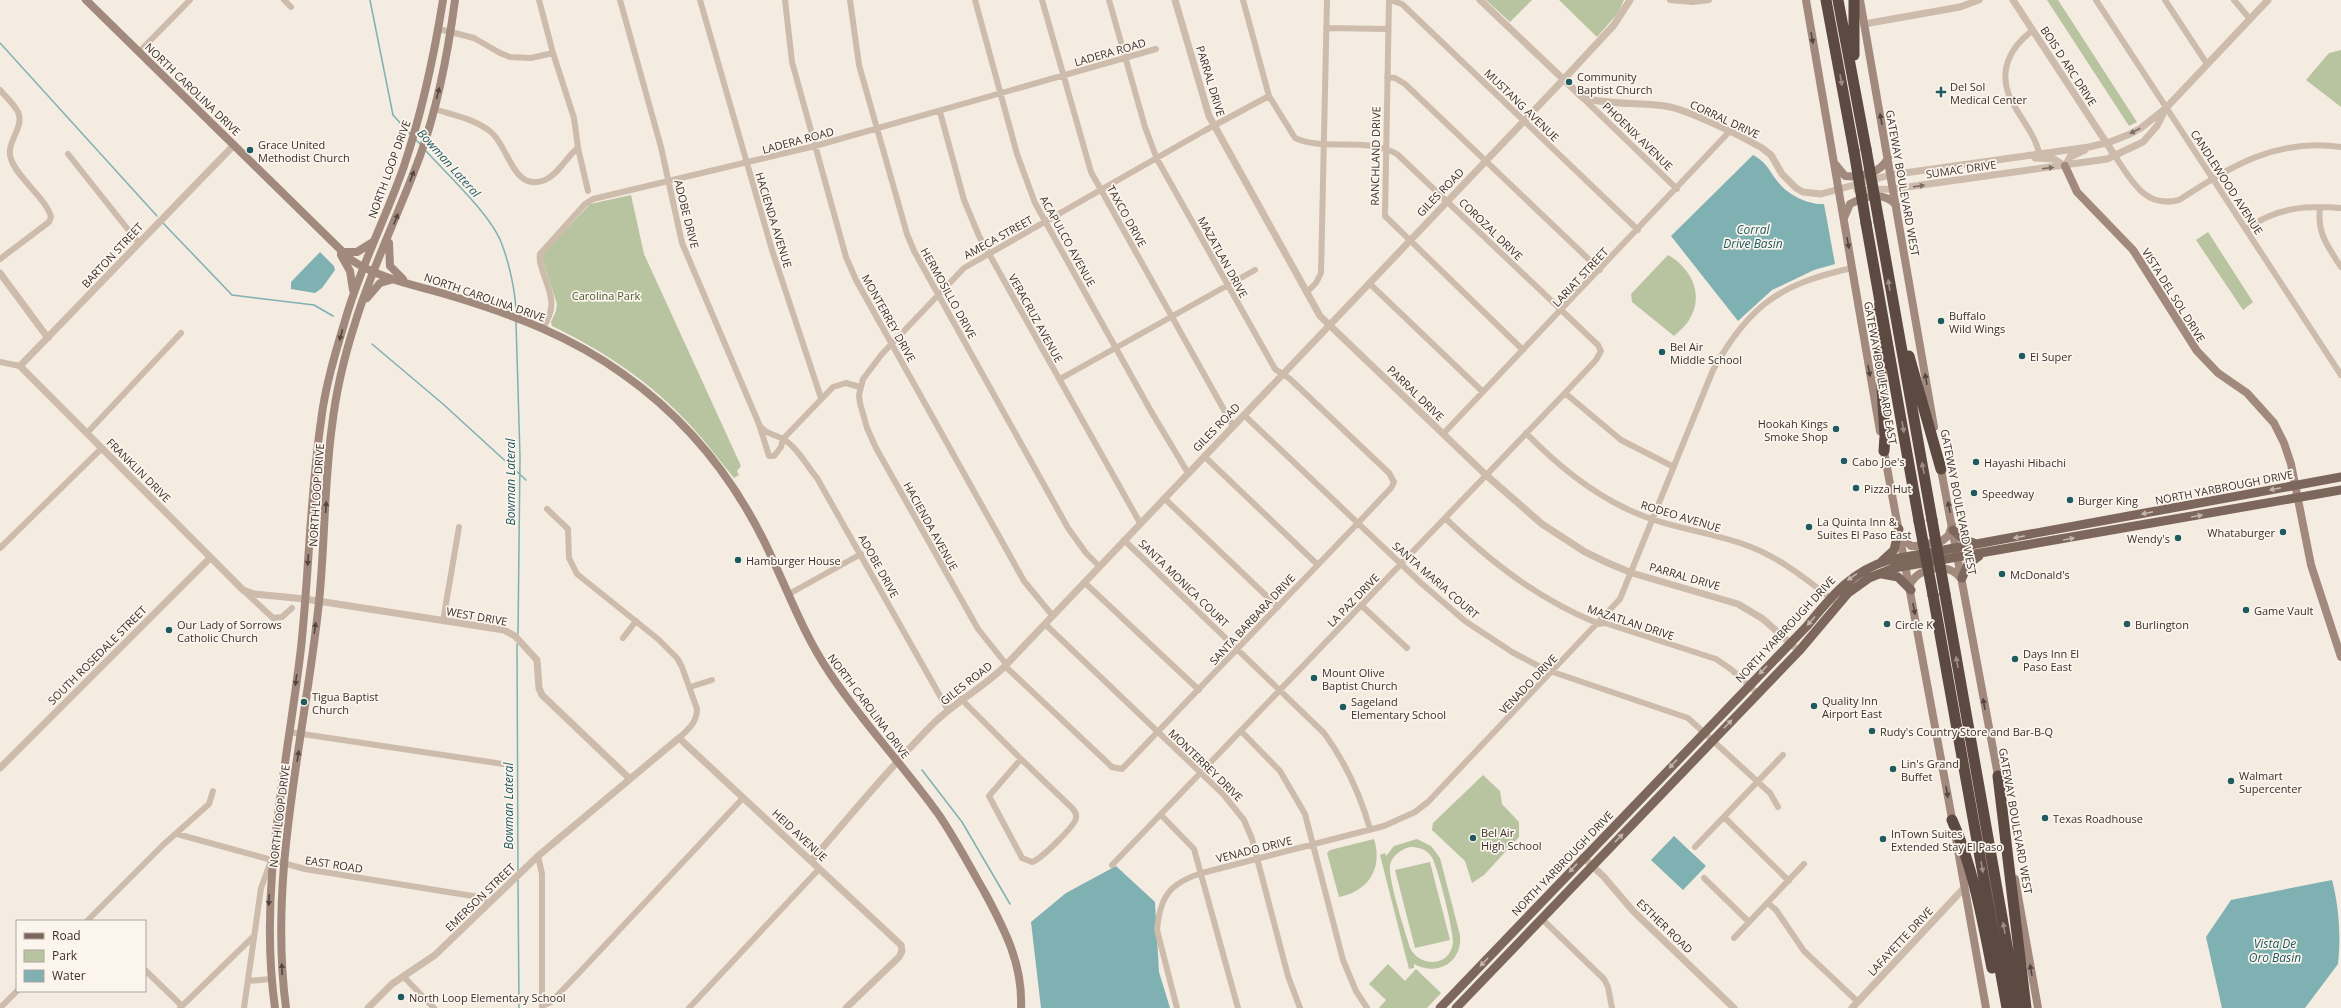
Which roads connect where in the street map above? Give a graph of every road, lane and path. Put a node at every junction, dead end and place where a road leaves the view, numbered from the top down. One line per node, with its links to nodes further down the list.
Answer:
1 (86, 0): 42 (main road, NORTH CAROLINA DRIVE)
2 (190, 0): 42 (street)
3 (284, 0): 33 (street)
4 (443, 0): 37 (main road, NORTH LOOP DRIVE)
5 (455, 0): 39 (main road, NORTH LOOP DRIVE)
6 (538, 0): 43 (street)
7 (620, 0): 81 (street, ADOBE DRIVE)
8 (700, 0): 77 (street, HACIENDA AVENUE)
9 (785, 0): 65 (street, MONTERREY DRIVE)
10 (850, 0): 59 (street, HERMOSILLO DRIVE)
11 (974, 0): 51 (street, ACAPULCO AVENUE)
12 (1042, 0): 46 (street, TAXCO DRIVE)
13 (1109, 0): 44 (street, MAZATLAN DRIVE)
14 (1175, 0): 58 (street, PARRAL DRIVE)
15 (1243, 0): 52 (street)
16 (1327, 0): 36 (street)
17 (1389, 0): 38 (street, RANCHLAND DRIVE); 57 (street, MUSTANG AVENUE)
18 (1480, 0): 48 (street, PHOENIX AVENUE)
19 (1630, 0): 48 (street, GILES ROAD)
20 (1670, 0): 21 (street)
21 (1710, 0)
22 (1806, 0): 75 (main road, GATEWAY BOULEVARD EAST, one-way to 75)
23 (1825, 0): 109 (highway, one-way to 109, bridge)
24 (1838, 0): 49 (highway)
25 (1854, 0): 49 (highway)
26 (1860, 0): 35 (main road, GATEWAY BOULEVARD WEST)
27 (1979, 0): 35 (street)
28 (2013, 0): 40 (street, BOIS D ARC DRIVE)
29 (2096, 0): 54 (street, CANDLEWOOD AVENUE)
30 (2165, 0): 45 (street)
31 (2234, 0): 34 (street)
32 (2268, 0): 34 (street, SUMAC DRIVE)
33 (291, 7)
34 (2250, 19): 45 (street, SUMAC DRIVE)
35 (1864, 24): 72 (main road, GATEWAY BOULEVARD WEST, one-way to 35)
36 (1326, 28): 38 (street); 61 (street)
37 (439, 29): 39 (street); 98 (main road, NORTH LOOP DRIVE)
38 (1387, 29): 47 (street, RANCHLAND DRIVE)
39 (451, 31): 43 (street); 55 (main road, NORTH LOOP DRIVE, one-way to 39)
40 (2032, 31): 62 (street, BOIS D ARC DRIVE); 70 (street)
41 (1156, 49): 44 (street, LADERA ROAD)
42 (139, 52): 63 (main road, NORTH CAROLINA DRIVE)
43 (553, 53): 68 (street)
44 (1125, 59): 46 (street, LADERA ROAD); 74 (street, MAZATLAN DRIVE)
45 (2207, 64): 54 (street, SUMAC DRIVE)
46 (1063, 76): 51 (street, LADERA ROAD); 84 (street, TAXCO DRIVE)
47 (1387, 77): 66 (street, RANCHLAND DRIVE); 76 (street)
48 (1563, 80): 53 (street, PHOENIX AVENUE); 57 (street, GILES ROAD)
49 (1854, 88): 119 (highway, one-way to 49, bridge)
50 (0, 90): 101 (street)
51 (1001, 94): 56 (street, LADERA ROAD); 92 (street, ACAPULCO AVENUE)
52 (1269, 96): 58 (street, AMECA STREET); 61 (street)
53 (1583, 98): 60 (street, CORRAL DRIVE); 82 (street, PHOENIX AVENUE)
54 (2166, 108): 62 (street, SUMAC DRIVE, one-way to 62); 71 (street, SUMAC DRIVE); 80 (street, CANDLEWOOD AVENUE)
55 (434, 109): 68 (street); 95 (main road, NORTH LOOP DRIVE, one-way to 55)
56 (940, 112): 59 (street, LADERA ROAD); 100 (street, VERACRUZ AVENUE)
57 (1523, 121): 76 (street, GILES ROAD); 94 (street, MUSTANG AVENUE)
58 (1213, 126): 74 (street, AMECA STREET); 114 (street, PARRAL DRIVE)
59 (878, 129): 65 (street, LADERA ROAD); 115 (street, HERMOSILLO DRIVE)
60 (1729, 132): 82 (street, LARIAT STREET); 86 (street, CORRAL DRIVE)
61 (1326, 143): 66 (street); 114 (street)
62 (2107, 143): 64 (street, SUMAC DRIVE); 71 (street, BOIS D ARC DRIVE)
63 (234, 145): 97 (street, BARTON STREET); 99 (main road, NORTH CAROLINA DRIVE)
64 (2097, 145): 70 (street, SUMAC DRIVE); 78 (street)
65 (816, 146): 77 (street, LADERA ROAD); 125 (street, MONTERREY DRIVE)
66 (1386, 147): 87 (street, COROZAL DRIVE); 96 (street, RANCHLAND DRIVE)
67 (2341, 147): 80 (street)
68 (578, 148): 85 (street)
69 (68, 154): 97 (street)
70 (2039, 154): 73 (street, SUMAC DRIVE)
71 (2115, 156): 78 (street, SUMAC DRIVE); 80 (street)
72 (1888, 158): 75 (main road); 79 (main road, GATEWAY BOULEVARD WEST)
73 (2010, 158): 78 (street); 79 (street, SUMAC DRIVE)
74 (1157, 159): 84 (street, AMECA STREET); 113 (street, MAZATLAN DRIVE)
75 (1834, 160): 86 (main road, GATEWAY BOULEVARD EAST)
76 (1486, 161): 87 (street, GILES ROAD); 106 (street)
77 (747, 164): 81 (street, LADERA ROAD); 139 (street, HACIENDA AVENUE)
78 (2065, 166): 83 (street, SUMAC DRIVE, one-way to 78); 156 (main road, VISTA DEL SOL DRIVE)
79 (1890, 175): 83 (main road, GATEWAY BOULEVARD WEST); 86 (street, SUMAC DRIVE)
80 (2214, 178): 93 (street, CANDLEWOOD AVENUE)
81 (669, 182): 122 (street, LADERA ROAD); 141 (street, ADOBE DRIVE)
82 (1677, 189): 94 (street, LARIAT STREET)
83 (1893, 189): 86 (street, SUMAC DRIVE); 88 (main road, GATEWAY BOULEVARD WEST)
84 (1101, 190): 92 (street, AMECA STREET); 120 (street, TAXCO DRIVE)
85 (588, 191)
86 (1838, 191): 91 (main road, GATEWAY BOULEVARD EAST)
87 (1446, 200): 96 (street, GILES ROAD); 118 (street, COROZAL DRIVE)
88 (1896, 206): 91 (main road); 151 (main road, GATEWAY BOULEVARD WEST, one-way to 88)
89 (2320, 207): 90 (street); 93 (street); 102 (street)
90 (2341, 208)
91 (1844, 218): 104 (main road, GATEWAY BOULEVARD EAST, one-way to 104)
92 (1045, 222): 100 (street, AMECA STREET); 127 (street, ACAPULCO AVENUE)
93 (2246, 229): 132 (street, CANDLEWOOD AVENUE)
94 (1638, 230): 106 (street, LARIAT STREET)
95 (389, 236): 107 (main road, NORTH LOOP DRIVE); 111 (main road)
96 (1409, 241): 112 (street, GILES ROAD); 128 (street, RANCHLAND DRIVE)
97 (138, 242): 124 (street, BARTON STREET)
98 (373, 242): 99 (main road); 103 (main road, NORTH LOOP DRIVE)
99 (339, 249): 103 (main road, NORTH CAROLINA DRIVE); 116 (main road)
100 (989, 253): 115 (street, AMECA STREET); 133 (street, VERACRUZ AVENUE)
101 (0, 259)
102 (2341, 266)
103 (363, 268): 107 (main road, NORTH CAROLINA DRIVE); 116 (main road, NORTH LOOP DRIVE)
104 (1852, 268): 148 (main road, GATEWAY BOULEVARD EAST, one-way to 148); 150 (street, VENADO DRIVE)
105 (1255, 270): 113 (street)
106 (1600, 270): 118 (street, LARIAT STREET)
107 (374, 272): 110 (main road, NORTH CAROLINA DRIVE); 117 (main road, NORTH LOOP DRIVE)
108 (0, 273): 124 (street)
109 (1877, 278): 148 (highway); 295 (highway, one-way to 295, bridge)
110 (396, 279): 111 (main road, NORTH CAROLINA DRIVE); 117 (main road)
111 (407, 282): 122 (main road, NORTH CAROLINA DRIVE)
112 (1370, 283): 121 (street, GILES ROAD); 137 (street)
113 (1228, 285): 120 (street); 131 (street, MAZATLAN DRIVE)
114 (1306, 292): 121 (street, PARRAL DRIVE)
115 (938, 294): 125 (street, AMECA STREET); 181 (street, HERMOSILLO DRIVE)
116 (352, 298): 134 (main road, NORTH LOOP DRIVE, one-way to 134)
117 (361, 307): 136 (main road, NORTH LOOP DRIVE)
118 (1562, 310): 126 (street, COROZAL DRIVE); 128 (street, LARIAT STREET)
119 (1894, 314): 151 (highway); 296 (highway, one-way to 119, bridge)
120 (1172, 317): 127 (street); 142 (street, TAXCO DRIVE)
121 (1329, 325): 131 (street, GILES ROAD); 144 (street, PARRAL DRIVE)
122 (543, 328): 188 (main road, NORTH CAROLINA DRIVE)
123 (181, 333): 143 (street)
124 (48, 338): 130 (street, BARTON STREET)
125 (892, 344): 135 (street, AMECA STREET); 196 (street, MONTERREY DRIVE)
126 (1598, 345): 138 (street, LA PAZ DRIVE)
127 (1116, 348): 133 (street); 152 (street, ACAPULCO AVENUE)
128 (1523, 350): 137 (street, LARIAT STREET)
129 (0, 362): 130 (street)
130 (20, 366): 143 (street, FRANKLIN DRIVE)
131 (1283, 374): 140 (street, GILES ROAD); 155 (street, MAZATLAN DRIVE)
132 (2341, 375)
133 (1060, 379): 165 (street, VERACRUZ AVENUE)
134 (327, 385): 136 (main road); 190 (main road, NORTH LOOP DRIVE, one-way to 190)
135 (860, 387): 139 (street); 207 (street, HACIENDA AVENUE)
136 (338, 388): 191 (main road, NORTH LOOP DRIVE, one-way to 136)
137 (1483, 392): 144 (street, LARIAT STREET)
138 (1565, 393): 145 (street, LA PAZ DRIVE); 150 (street)
139 (821, 398): 146 (street)
140 (1244, 415): 142 (street, GILES ROAD); 164 (street, SANTA MARIA COURT)
141 (759, 424): 146 (street, ADOBE DRIVE); 146 (street, ADOBE DRIVE)
142 (1233, 426): 149 (street, GILES ROAD)
143 (87, 433): 147 (street, FRANKLIN DRIVE)
144 (1443, 434): 153 (street, PARRAL DRIVE)
145 (1526, 434): 153 (street, LA PAZ DRIVE); 162 (street, RODEO AVENUE)
146 (783, 439): 174 (street, ADOBE DRIVE)
147 (102, 448): 172 (street); 176 (street, FRANKLIN DRIVE)
148 (1884, 451): 169 (main road, GATEWAY BOULEVARD EAST)
149 (1204, 456): 152 (street, GILES ROAD); 180 (street)
150 (1674, 467): 162 (street, VENADO DRIVE)
151 (1941, 469): 167 (main road, GATEWAY BOULEVARD WEST, one-way to 151)
152 (1188, 473): 158 (street, GILES ROAD)
153 (1486, 475): 161 (street, LA PAZ DRIVE); 182 (street, PARRAL DRIVE)
154 (2341, 477): 156 (main road, NORTH YARBROUGH DRIVE)
155 (1393, 478): 164 (street, SANTA BARBARA DRIVE)
156 (2295, 486): 159 (main road, VISTA DEL SOL DRIVE); 163 (main road, NORTH YARBROUGH DRIVE, one-way to 163)
157 (2341, 490): 159 (main road, NORTH YARBROUGH DRIVE)
158 (1164, 498): 165 (street, GILES ROAD); 194 (street)
159 (2298, 498): 168 (main road, NORTH YARBROUGH DRIVE, one-way to 159); 206 (main road, VISTA DEL SOL DRIVE)
160 (547, 509): 198 (street)
161 (1445, 518): 179 (street, LA PAZ DRIVE); 200 (street, MAZATLAN DRIVE)
162 (1653, 520): 182 (street, VENADO DRIVE); 189 (street, RODEO AVENUE)
163 (2111, 520): 168 (main road); 171 (main road, NORTH YARBROUGH DRIVE, one-way to 171)
164 (1358, 523): 179 (street, SANTA MARIA COURT); 180 (street, SANTA BARBARA DRIVE)
165 (1140, 524): 170 (street, GILES ROAD)
166 (459, 527): 197 (street)
167 (1953, 528): 169 (main road); 171 (main road); 173 (main road, GATEWAY BOULEVARD WEST)
168 (2113, 531): 175 (main road, NORTH YARBROUGH DRIVE, one-way to 168)
169 (1900, 532): 177 (main road, GATEWAY BOULEVARD EAST); 178 (main road)
170 (1124, 540): 181 (street, GILES ROAD); 204 (street, SANTA MONICA COURT)
171 (1980, 544): 173 (main road, NORTH YARBROUGH DRIVE)
172 (0, 548)
173 (1958, 553): 175 (main road, NORTH YARBROUGH DRIVE); 177 (main road, NORTH YARBROUGH DRIVE); 184 (main road, GATEWAY BOULEVARD WEST)
174 (861, 554): 188 (street); 216 (street, ADOBE DRIVE)
175 (1981, 554): 184 (main road)
176 (210, 558): 187 (street, FRANKLIN DRIVE); 228 (street, SOUTH ROSEDALE STREET)
177 (1905, 561): 178 (main road, NORTH YARBROUGH DRIVE); 183 (main road, NORTH YARBROUGH DRIVE); 186 (main road, GATEWAY BOULEVARD EAST)
178 (1880, 563): 189 (main road, NORTH YARBROUGH DRIVE, one-way to 189)
179 (1401, 564): 193 (street, LA PAZ DRIVE); 208 (street, SANTA MARIA COURT)
180 (1318, 565): 194 (street, SANTA BARBARA DRIVE)
181 (1100, 566): 185 (street, GILES ROAD)
182 (1632, 572): 200 (street, VENADO DRIVE); 202 (street, PARRAL DRIVE)
183 (1877, 574): 186 (main road); 192 (main road, NORTH YARBROUGH DRIVE)
184 (1962, 579): 186 (main road); 231 (main road, GATEWAY BOULEVARD WEST, one-way to 184)
185 (1084, 582): 196 (street, GILES ROAD); 213 (street)
186 (1910, 588): 241 (main road, GATEWAY BOULEVARD EAST, one-way to 241)
187 (243, 590): 190 (street); 195 (street, FRANKLIN DRIVE)
188 (788, 594): 226 (main road, NORTH CAROLINA DRIVE)
189 (1830, 598): 192 (street, RODEO AVENUE); 202 (main road, NORTH YARBROUGH DRIVE, one-way to 202)
190 (305, 599): 191 (street); 219 (main road, NORTH LOOP DRIVE, one-way to 219)
191 (319, 601): 197 (street, WEST DRIVE); 221 (main road, NORTH LOOP DRIVE, one-way to 191)
192 (1838, 604): 205 (main road, NORTH YARBROUGH DRIVE)
193 (1361, 605): 203 (street); 212 (street, LA PAZ DRIVE)
194 (1278, 607): 204 (street, SANTA BARBARA DRIVE)
195 (292, 608)
196 (1052, 615): 199 (street, GILES ROAD)
197 (443, 621): 232 (street, WEST DRIVE)
198 (636, 621): 201 (street); 211 (street)
199 (1044, 624): 207 (street, GILES ROAD); 220 (street, MONTERREY DRIVE)
200 (1599, 624): 208 (street, VENADO DRIVE); 210 (street, MAZATLAN DRIVE)
201 (623, 638)
202 (1790, 642): 205 (street, PARRAL DRIVE); 210 (main road, NORTH YARBROUGH DRIVE, one-way to 210)
203 (1407, 648)
204 (1238, 649): 212 (street, SANTA MONICA COURT); 213 (street, SANTA BARBARA DRIVE)
205 (1799, 651): 214 (main road, NORTH YARBROUGH DRIVE)
206 (2341, 657)
207 (1006, 665): 215 (street, GILES ROAD); 229 (street, HACIENDA AVENUE)
208 (1554, 672): 218 (street, SANTA MARIA COURT); 242 (street, VENADO DRIVE)
209 (712, 680): 211 (street)
210 (1748, 685): 214 (street, MAZATLAN DRIVE); 218 (main road, NORTH YARBROUGH DRIVE)
211 (690, 687): 222 (street)
212 (1281, 689): 217 (street, LA PAZ DRIVE); 242 (street, SANTA MONICA COURT)
213 (1199, 690): 220 (street, SANTA BARBARA DRIVE)
214 (1757, 693): 223 (main road, NORTH YARBROUGH DRIVE, one-way to 214)
215 (961, 700): 216 (street, GILES ROAD); 225 (street)
216 (948, 710): 226 (street, GILES ROAD)
217 (1241, 731): 230 (street, LA PAZ DRIVE); 244 (street)
218 (1704, 731): 223 (street, SANTA MARIA COURT); 233 (main road, NORTH YARBROUGH DRIVE, one-way to 233)
219 (289, 732): 221 (street); 249 (main road, NORTH LOOP DRIVE)
220 (1158, 733): 229 (street, SANTA BARBARA DRIVE); 230 (street, MONTERREY DRIVE)
221 (301, 734): 227 (street); 252 (main road, NORTH LOOP DRIVE, one-way to 221)
222 (679, 738): 232 (street, EMERSON STREET); 237 (street, HEID AVENUE)
223 (1713, 740): 234 (street, SANTA MARIA COURT); 235 (main road, NORTH YARBROUGH DRIVE)
224 (1783, 755): 234 (street)
225 (1020, 759): 225 (street)
226 (898, 763): 250 (street, GILES ROAD); 283 (main road, NORTH CAROLINA DRIVE)
227 (510, 765)
228 (0, 768)
229 (1119, 770)
230 (1201, 773): 239 (street, LA PAZ DRIVE); 248 (street, MONTERREY DRIVE)
231 (1998, 776): 297 (highway); 298 (main road, GATEWAY BOULEVARD WEST, one-way to 231)
232 (629, 778): 246 (street, EMERSON STREET)
233 (1659, 780): 235 (main road); 247 (main road, NORTH YARBROUGH DRIVE)
234 (1758, 782): 238 (street, SANTA MARIA COURT); 240 (street)
235 (1667, 788): 254 (main road, NORTH YARBROUGH DRIVE, one-way to 235)
236 (213, 791): 243 (street)
237 (743, 798): 250 (street, HEID AVENUE); 274 (street)
238 (1778, 807)
239 (1161, 815): 253 (street, LA PAZ DRIVE); 256 (street)
240 (1724, 818): 245 (street); 258 (street)
241 (1952, 820): 259 (main road, GATEWAY BOULEVARD EAST); 294 (highway)
242 (1370, 829): 244 (street, VENADO DRIVE)
243 (177, 834): 249 (street, EAST ROAD); 263 (street)
244 (1313, 844): 248 (street, VENADO DRIVE); 287 (street)
245 (1696, 847)
246 (538, 856): 261 (street, EMERSON STREET); 274 (street)
247 (1583, 857): 254 (street, ESTHER ROAD); 288 (main road, NORTH YARBROUGH DRIVE, one-way to 288)
248 (1257, 859): 256 (street, VENADO DRIVE); 286 (street, MONTERREY DRIVE)
249 (271, 861): 252 (street, EAST ROAD); 265 (street); 269 (main road, NORTH LOOP DRIVE, one-way to 269)
250 (810, 861): 255 (street, HEID AVENUE)
251 (1804, 864): 258 (street)
252 (285, 865): 261 (street, EAST ROAD); 278 (main road, NORTH LOOP DRIVE, one-way to 252)
253 (1112, 865)
254 (1593, 866): 262 (main road, NORTH YARBROUGH DRIVE); 291 (street, ESTHER ROAD)
255 (819, 869): 281 (street); 282 (street, HEID AVENUE)
256 (1202, 873): 284 (street, VENADO DRIVE); 285 (street)
257 (1704, 878): 264 (street)
258 (1789, 881): 260 (street)
259 (1964, 888): 272 (street, LAFAYETTE DRIVE); 293 (main road, GATEWAY BOULEVARD EAST)
260 (1768, 903): 264 (street); 272 (street)
261 (489, 904): 268 (street, EMERSON STREET)
262 (1542, 919): 289 (main road, NORTH YARBROUGH DRIVE); 290 (street)
263 (91, 920)
264 (1749, 922): 266 (street)
265 (254, 936): 270 (street); 273 (street)
266 (1734, 938)
267 (146, 971): 273 (street)
268 (403, 976): 279 (street, EMERSON STREET); 280 (street)
269 (271, 979): 270 (street); 277 (main road, NORTH LOOP DRIVE)
270 (248, 981): 276 (street)
271 (16, 992): 275 (street)
272 (1858, 1002): 292 (street, LAFAYETTE DRIVE)
273 (181, 1007)
274 (542, 1007)
275 (0, 1008)
276 (244, 1008)
277 (275, 1008)
278 (286, 1008)
279 (368, 1008)
280 (434, 1008)
281 (689, 1008)
282 (846, 1008)
283 (1021, 1008)
284 (1177, 1008)
285 (1238, 1008)
286 (1300, 1008)
287 (1367, 1008)
288 (1440, 1008)
289 (1456, 1008)
290 (1612, 1008)
291 (1734, 1008)
292 (1852, 1008)
293 (1986, 1008)
294 (2000, 1008)
295 (2007, 1008)
296 (2018, 1008)
297 (2026, 1008)
298 (2038, 1008)

